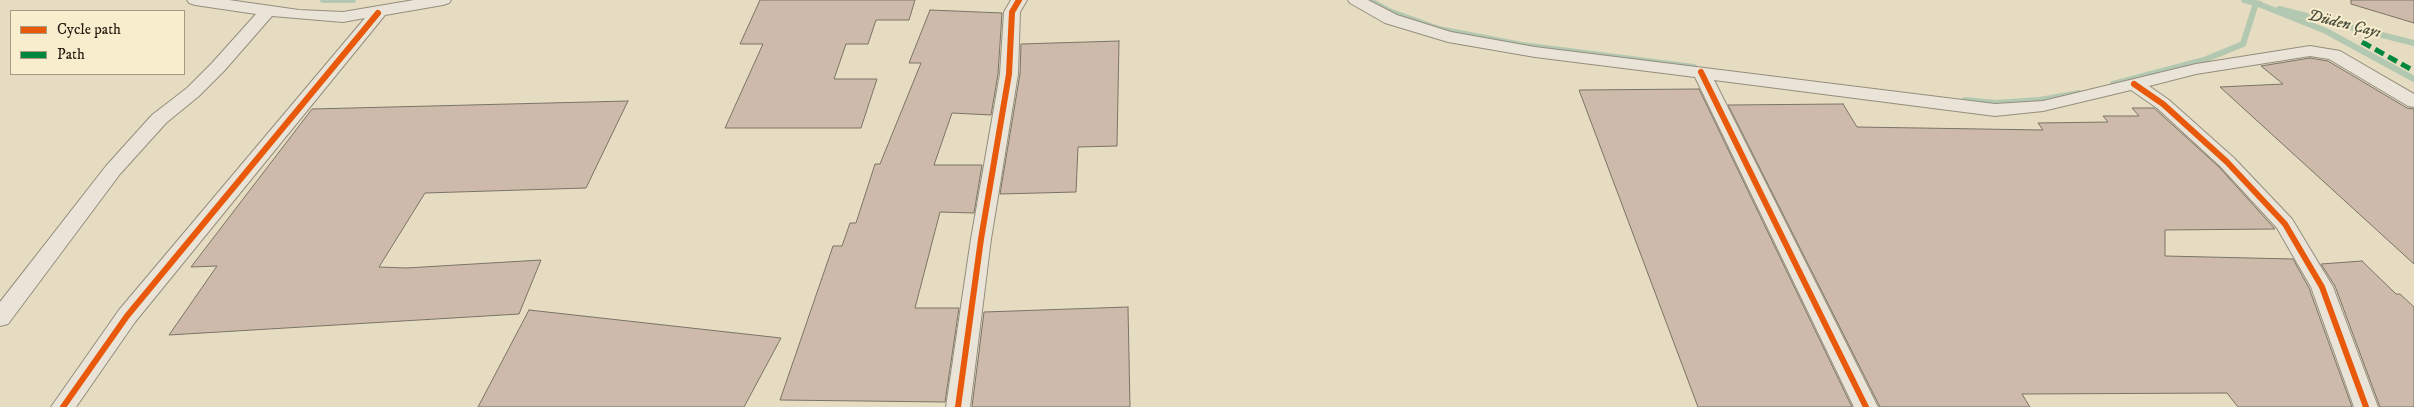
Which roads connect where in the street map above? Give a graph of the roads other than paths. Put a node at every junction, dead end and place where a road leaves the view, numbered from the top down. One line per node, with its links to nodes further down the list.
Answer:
1 (195, 0): 5 (street)
2 (443, 0): 6 (street)
3 (1019, 0): 12 (street)
4 (1356, 0): 7 (street)
5 (268, 11): 6 (street); 10 (street)
6 (378, 12): 11 (street)
7 (1701, 72): 8 (street); 13 (street)
8 (2134, 84): 9 (street); 14 (street)
9 (2414, 102)
10 (0, 318)
11 (64, 407)
12 (958, 407)
13 (1866, 407)
14 (2366, 407)

